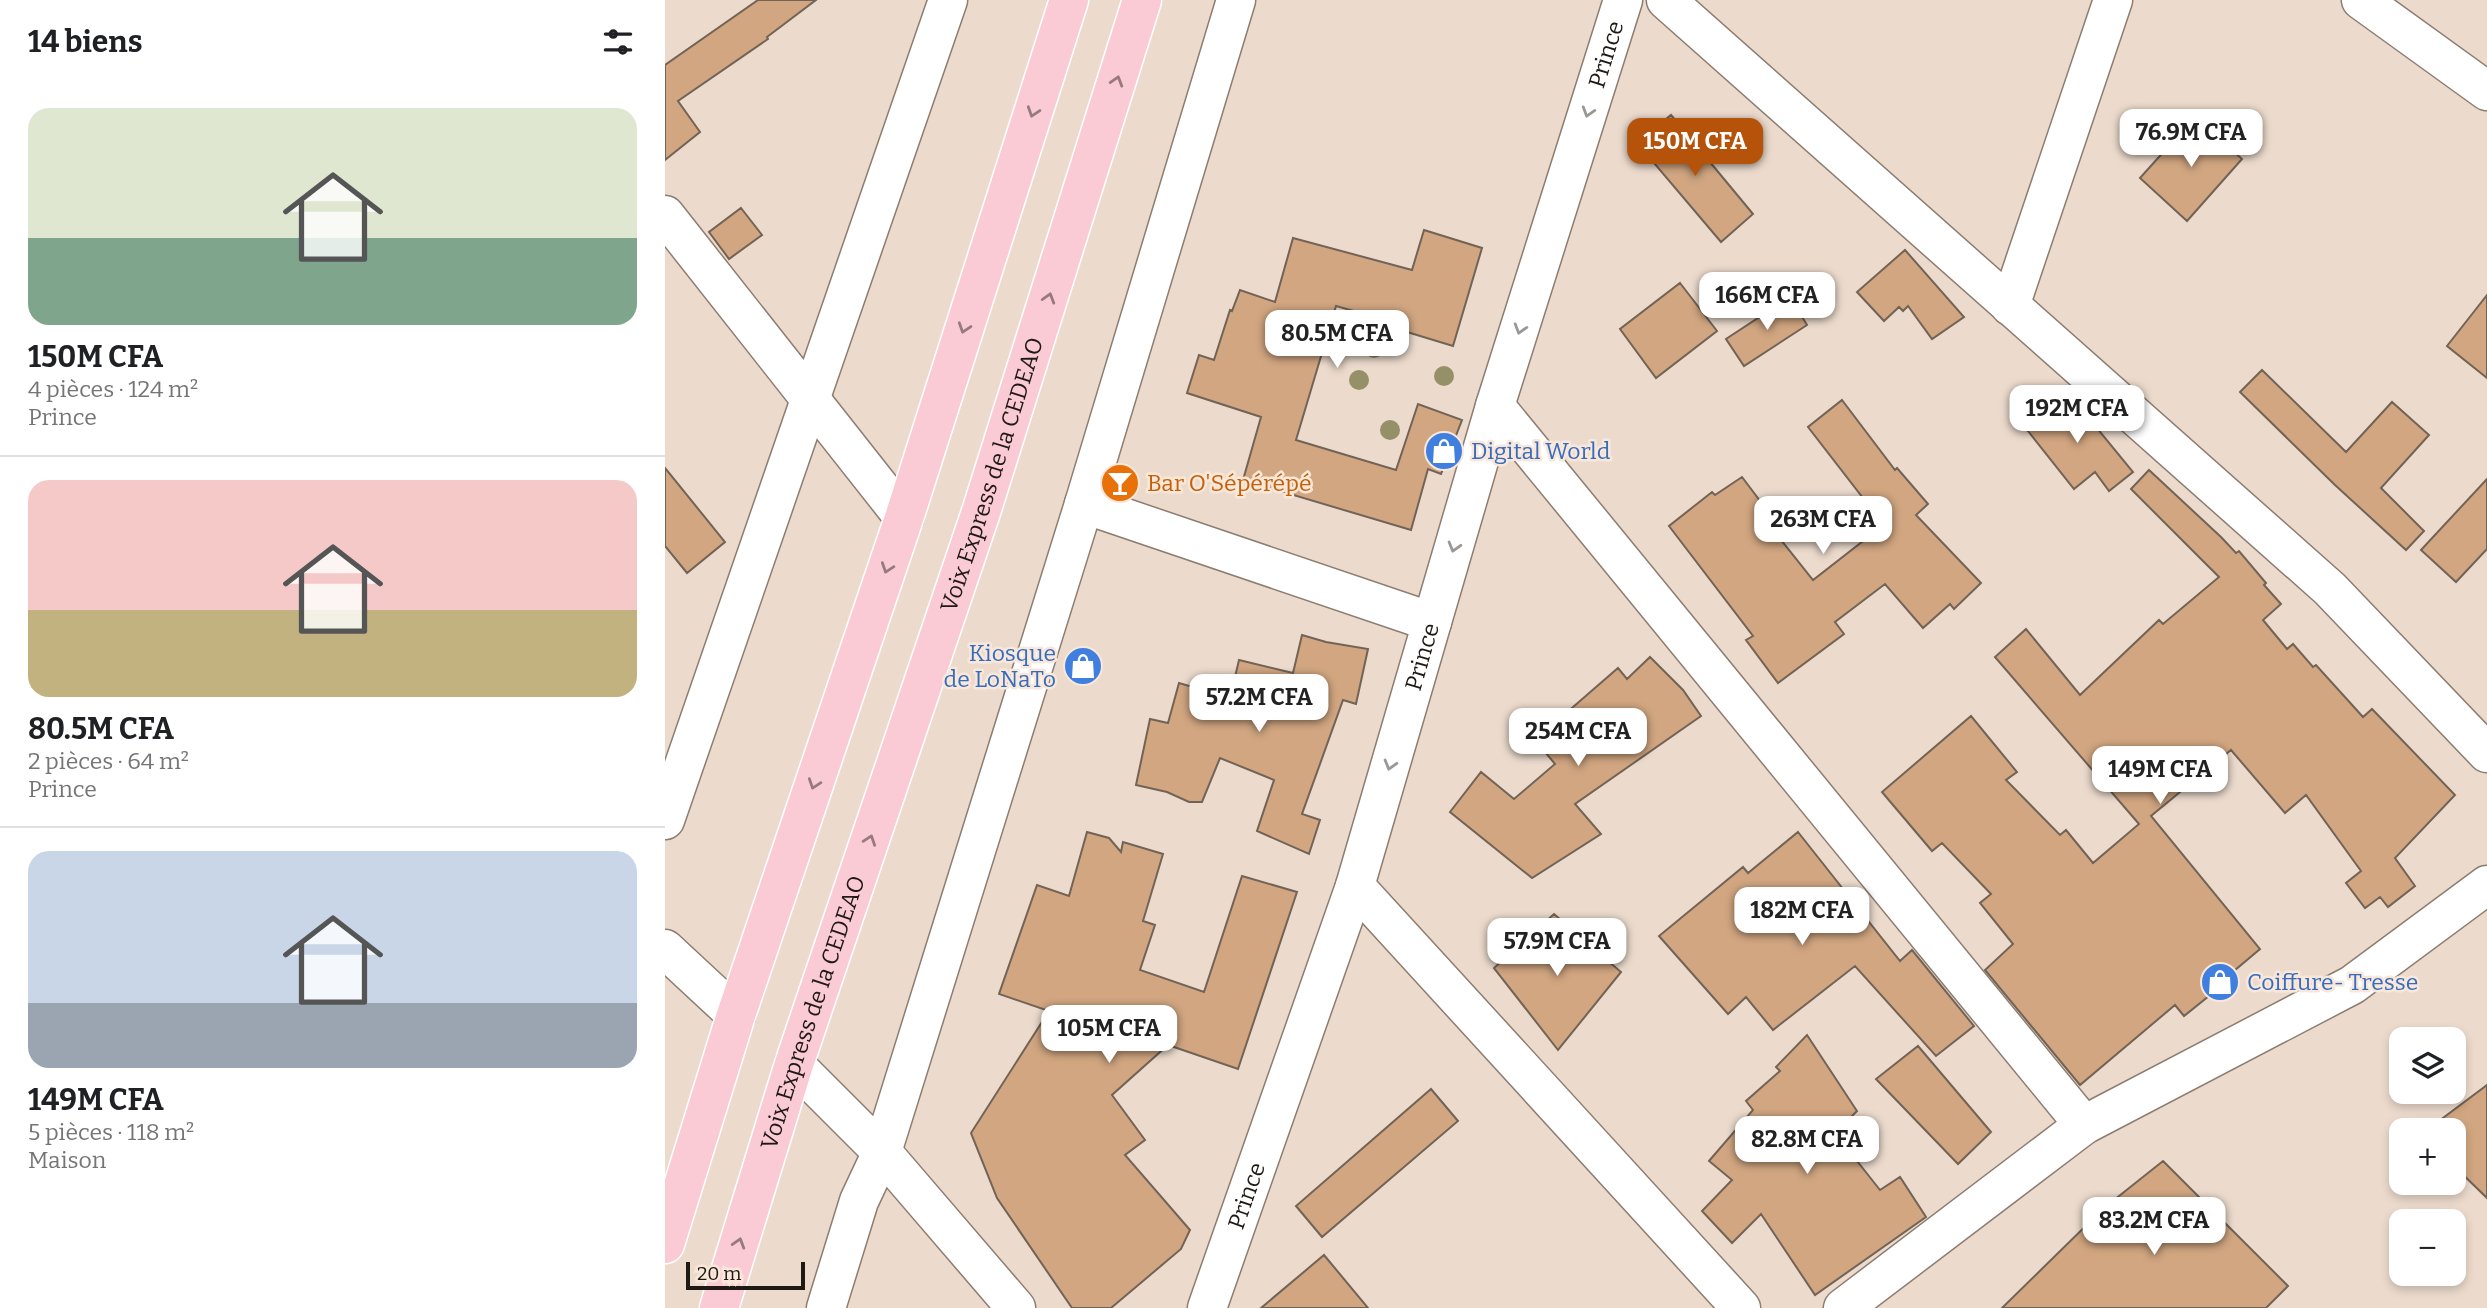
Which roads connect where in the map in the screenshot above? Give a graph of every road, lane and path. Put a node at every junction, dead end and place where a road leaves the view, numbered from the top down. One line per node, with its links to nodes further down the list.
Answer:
1 (948, 0): 12 (street)
2 (1069, 0): 15 (main road, one-way to 15)
3 (1142, 0): 23 (main road, Voix Express de la CEDEAO, one-way to 3)
4 (1236, 0): 14 (street)
5 (1623, 0): 13 (street, Prince, one-way to 13)
6 (1666, 0): 11 (street)
7 (2113, 0): 11 (street)
8 (2361, 0): 9 (street)
9 (2487, 91)
10 (665, 215): 12 (street)
11 (2011, 306): 17 (street)
12 (809, 398): 15 (street); 18 (street)
13 (1495, 406): 16 (street, Prince, one-way to 16); 24 (street)
14 (1084, 504): 16 (street); 25 (street)
15 (904, 518): 22 (main road, one-way to 22)
16 (1432, 622): 20 (street, Prince, one-way to 20)
17 (2487, 752)
18 (665, 820)
19 (2487, 885): 24 (street)
20 (1355, 886): 30 (street, Prince); 31 (street)
21 (665, 949): 22 (street)
22 (736, 1015): 26 (main road)
23 (794, 1064): 25 (street); 27 (main road, Voix Express de la CEDEAO, one-way to 23)
24 (2084, 1125): 32 (street)
25 (882, 1152): 28 (street); 29 (street)
26 (665, 1244)
27 (719, 1308)
28 (826, 1308)
29 (1017, 1308)
30 (1207, 1308)
31 (1741, 1308)
32 (1843, 1308)

